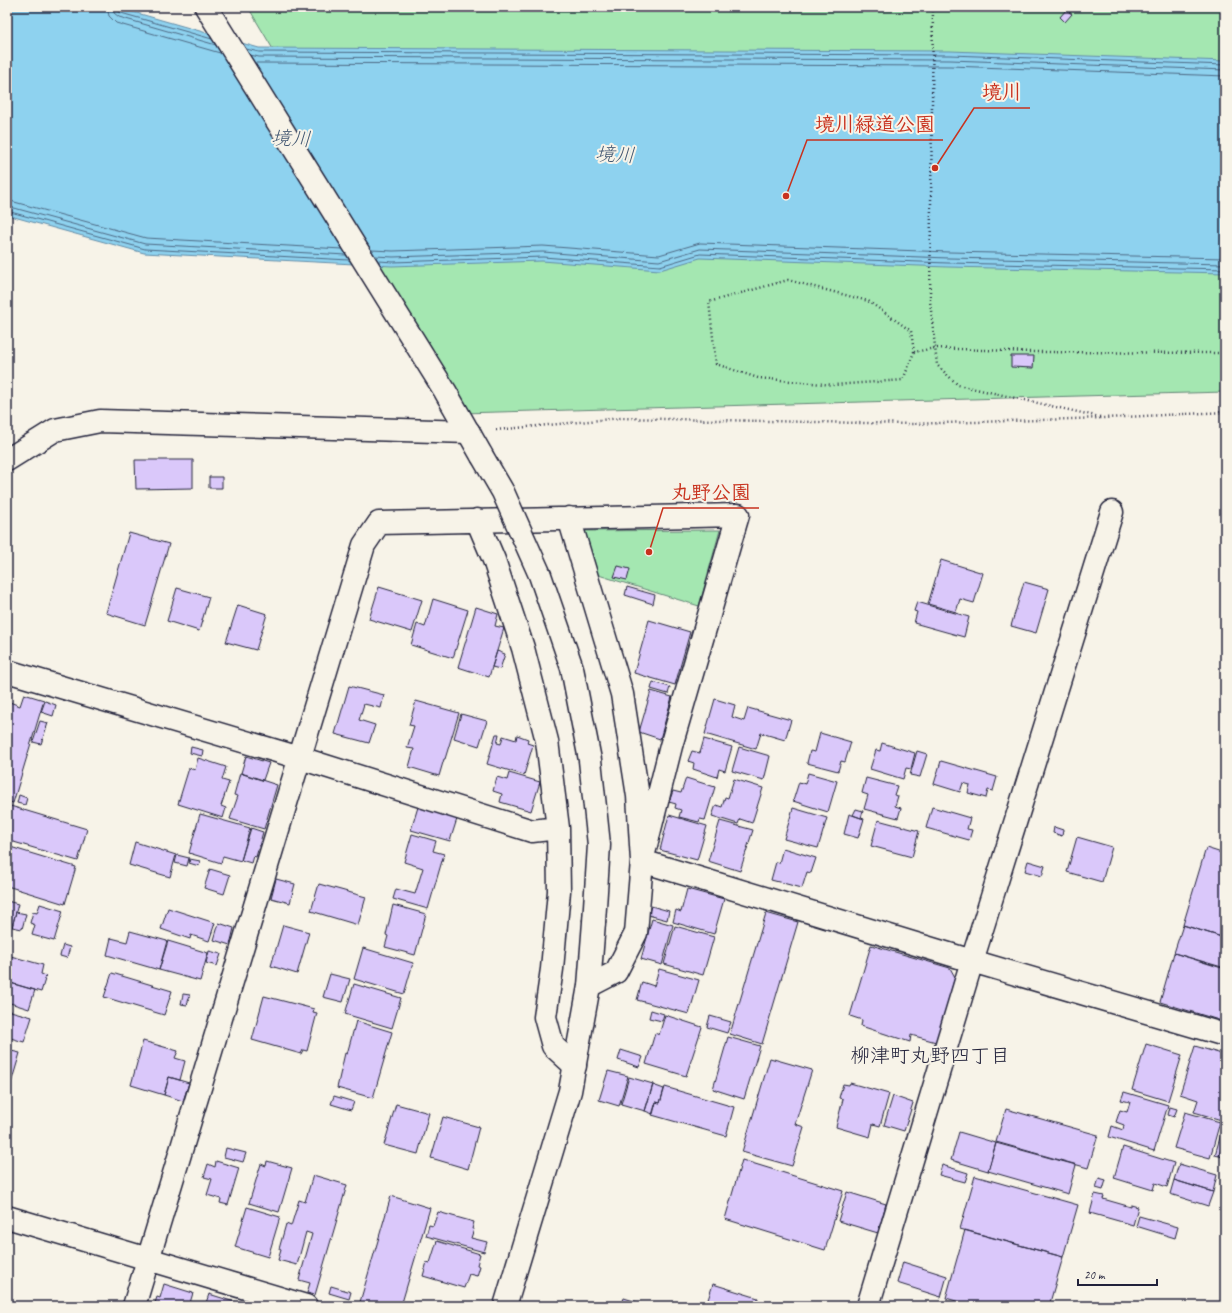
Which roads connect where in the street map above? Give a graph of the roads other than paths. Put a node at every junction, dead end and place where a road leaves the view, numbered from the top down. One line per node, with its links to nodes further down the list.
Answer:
1 (206, 7): 2 (street)
2 (469, 432): 3 (street); 12 (street, bridge)
3 (7, 460)
4 (1112, 512): 11 (street)
5 (569, 518): 6 (street); 10 (street); 10 (street)
6 (477, 520): 8 (street); 9 (street)
7 (7, 671): 8 (street)
8 (300, 758): 9 (street); 16 (street)
9 (558, 828): 14 (street)
10 (642, 861): 11 (street); 12 (street)
11 (972, 961): 13 (street); 20 (street)
12 (589, 986): 14 (street)
13 (1225, 1035)
14 (575, 1066): 19 (street)
15 (7, 1218): 16 (street)
16 (149, 1259): 17 (street); 18 (street)
17 (134, 1306)
18 (306, 1306)
19 (505, 1306)
20 (868, 1306)

